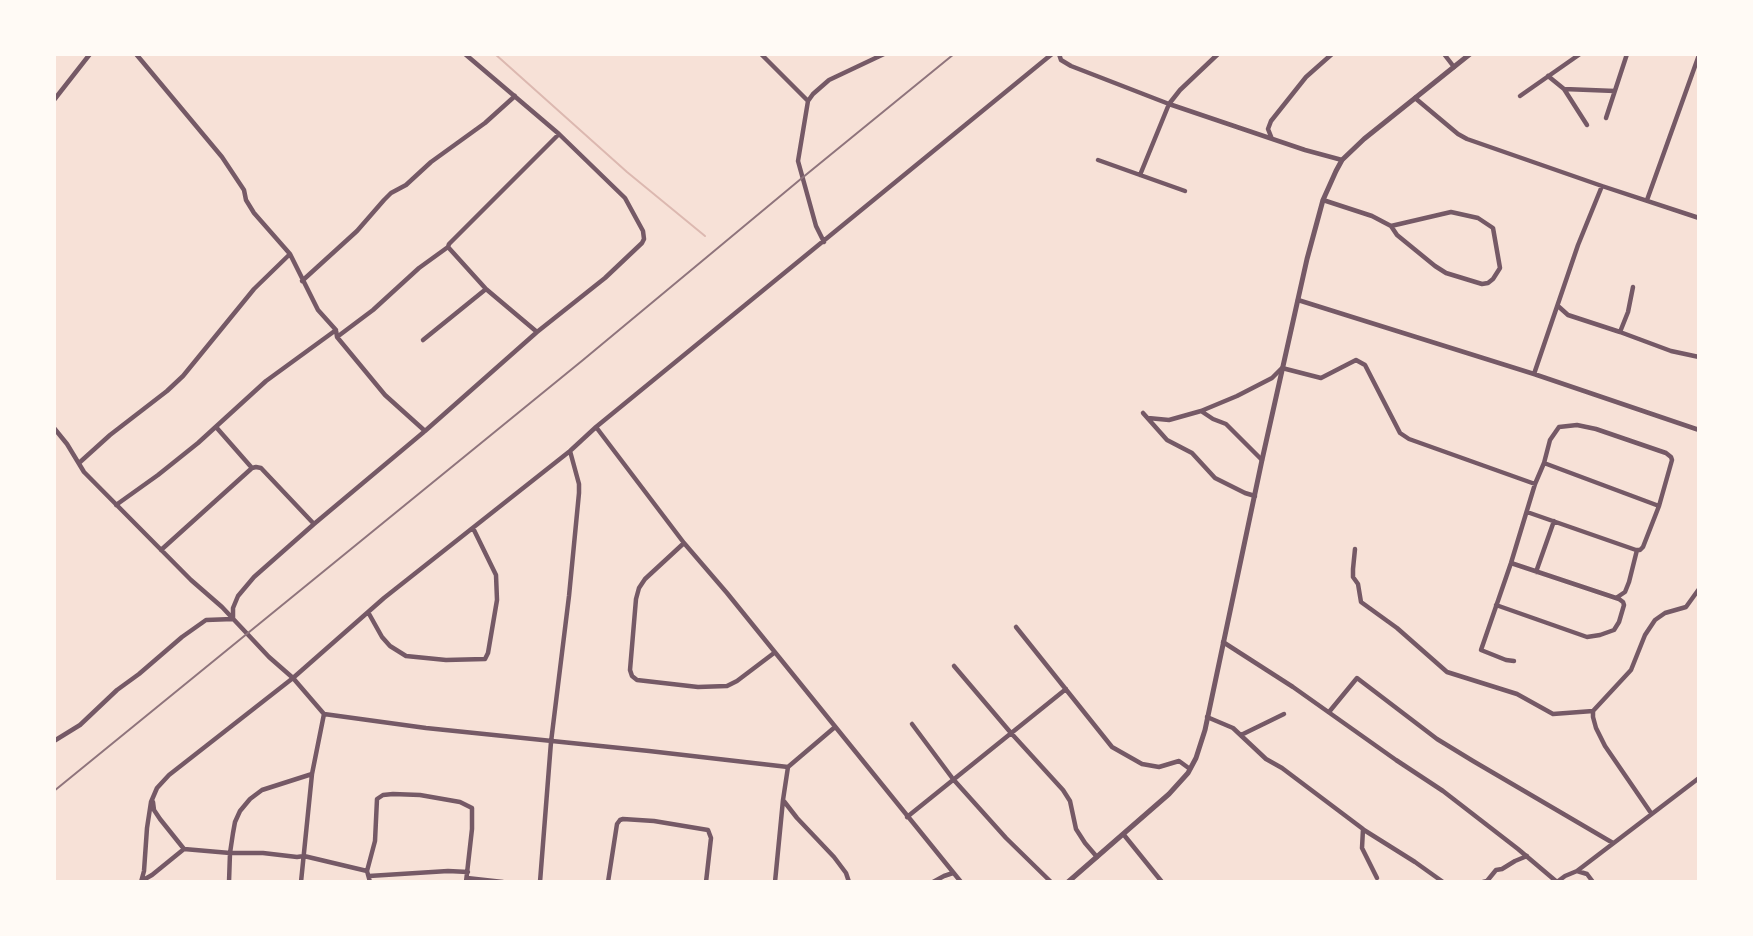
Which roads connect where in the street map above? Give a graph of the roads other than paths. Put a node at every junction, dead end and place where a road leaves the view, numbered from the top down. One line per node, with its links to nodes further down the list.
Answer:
1 (90, 54): 22 (street)
2 (136, 54): 40 (street)
3 (465, 54): 19 (street)
4 (762, 54): 23 (street)
5 (884, 54): 23 (street)
6 (1052, 54): 38 (street)
7 (1059, 54): 24 (street)
8 (1218, 54): 24 (street)
9 (1332, 54): 28 (street)
10 (1444, 54): 15 (street)
11 (1470, 54): 15 (street)
12 (1580, 54): 16 (street)
13 (1627, 54): 18 (street)
14 (1699, 55): 35 (street)
15 (1454, 66): 21 (street)
16 (1548, 76): 17 (street); 20 (street)
17 (1564, 89): 18 (street); 26 (street)
18 (1615, 91): 25 (street)
19 (515, 96): 27 (street); 41 (street)
20 (1520, 96)
21 (1415, 98): 30 (street); 32 (street)
22 (54, 100)
23 (808, 101): 38 (street)
24 (1169, 104): 28 (street); 31 (street)
25 (1606, 118)
26 (1587, 125)
27 (559, 134): 39 (street); 47 (street)
28 (1272, 139): 30 (street)
29 (1098, 160): 31 (street)
30 (1342, 160): 34 (street)
31 (1140, 175): 33 (street)
32 (1602, 186): 35 (street); 45 (street)
33 (1185, 191)
34 (1323, 200): 37 (street); 44 (street)
35 (1647, 200): 36 (street)
36 (1699, 218)
37 (1391, 226): 37 (street)
38 (824, 242): 58 (street)
39 (448, 247): 43 (street); 49 (street)
40 (290, 254): 41 (street); 64 (street)
41 (302, 280): 46 (street)
42 (1633, 287): 48 (street)
43 (486, 289): 47 (street); 50 (street)
44 (1298, 300): 52 (street); 53 (street)
45 (1558, 306): 48 (street); 53 (street)
46 (336, 330): 49 (street); 57 (street)
47 (537, 332): 61 (street)
48 (1620, 332): 51 (street)
49 (337, 338): 61 (street)
50 (423, 340)
51 (1699, 357)
52 (1282, 368): 54 (street); 63 (street); 67 (street)
53 (1534, 374): 60 (street)
54 (1201, 411): 56 (street); 63 (street)
55 (1143, 413): 56 (street)
56 (1148, 418): 68 (street)
57 (216, 427): 66 (street); 69 (street)
58 (596, 427): 62 (street); 75 (street)
59 (54, 428): 64 (street)
60 (1699, 430)
61 (425, 431): 73 (street)
62 (570, 451): 74 (street); 104 (street)
63 (1262, 460): 68 (street)
64 (79, 463): 69 (street)
65 (1544, 463): 67 (street); 70 (street); 70 (street)
66 (252, 468): 73 (street); 77 (street)
67 (1535, 484): 71 (street)
68 (1255, 496): 88 (street)
69 (116, 505): 77 (street)
70 (1659, 506): 78 (street)
71 (1527, 512): 72 (street); 79 (street)
72 (1554, 521): 78 (street); 80 (street)
73 (314, 524): 86 (street)
74 (473, 528): 85 (street); 85 (street)
75 (684, 543): 89 (street); 89 (street)
76 (1355, 549): 94 (street)
77 (161, 550): 86 (street)
78 (1637, 550): 82 (street)
79 (1511, 562): 80 (street); 84 (street)
80 (1536, 572): 82 (street)
81 (1698, 591): 83 (street); 94 (street)
82 (1616, 598): 84 (street)
83 (1699, 600)
84 (1496, 604): 90 (street)
85 (368, 612): 92 (street)
86 (233, 619): 92 (street); 103 (street)
87 (1016, 627): 93 (street)
88 (1223, 642): 95 (street); 98 (street)
89 (774, 653): 100 (street)
90 (1514, 661)
91 (954, 666): 101 (street)
92 (293, 678): 96 (street); 110 (street)
93 (1066, 690): 101 (street); 106 (street)
94 (1593, 711): 112 (street)
95 (1329, 712): 116 (street); 120 (street)
96 (324, 714): 104 (street); 107 (street)
97 (1284, 714): 102 (street)
98 (1207, 717): 102 (street); 106 (street)
99 (912, 724): 109 (street)
100 (835, 727): 105 (street); 113 (street)
101 (1011, 733): 109 (street); 121 (street)
102 (1241, 735): 114 (street)
103 (54, 741)
104 (551, 742): 105 (street); 132 (street)
105 (788, 767): 111 (street)
106 (1190, 769): 115 (street)
107 (312, 774): 118 (street); 119 (street)
108 (1699, 778): 112 (street)
109 (953, 779): 113 (street); 139 (street)
110 (154, 795): 117 (street); 127 (street)
111 (783, 800): 135 (street); 136 (street)
112 (1651, 813): 116 (street)
113 (907, 817): 124 (street)
114 (1364, 830): 126 (street); 142 (street)
115 (1124, 835): 121 (street); 141 (street)
116 (1613, 843): 122 (street)
117 (184, 849): 118 (street); 127 (street)
118 (230, 854): 119 (street); 129 (street)
119 (304, 856): 125 (street); 130 (street)
120 (1527, 856): 122 (street); 143 (street)
121 (1097, 857): 140 (street)
122 (1577, 871): 144 (street)
123 (468, 872): 125 (street); 125 (street); 128 (street)
124 (953, 873): 137 (street); 138 (street)
125 (369, 876)
126 (1377, 878)
127 (142, 880)
128 (467, 880): 131 (street)
129 (229, 882)
130 (301, 882)
131 (503, 882)
132 (540, 882)
133 (608, 882): 134 (street)
134 (706, 882)
135 (775, 882)
136 (849, 882)
137 (933, 882)
138 (961, 882)
139 (1051, 882)
140 (1068, 882)
141 (1162, 882)
142 (1443, 882)
143 (1483, 882)
144 (1593, 882)

